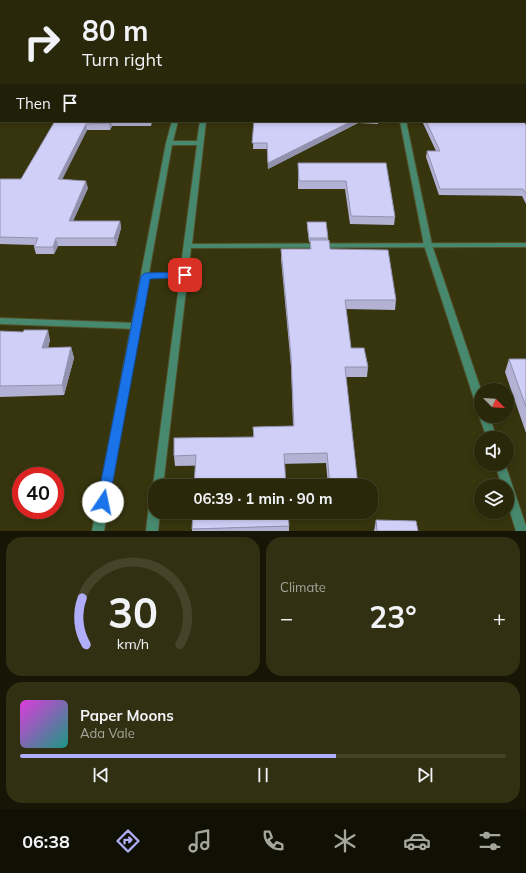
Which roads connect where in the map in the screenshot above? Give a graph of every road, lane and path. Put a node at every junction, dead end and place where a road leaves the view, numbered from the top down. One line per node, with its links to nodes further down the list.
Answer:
1 (175, 122): 4 (street)
2 (203, 122): 5 (street)
3 (403, 122): 6 (street)
4 (169, 143): 5 (street); 10 (street)
5 (200, 143): 8 (street)
6 (428, 245): 7 (street); 8 (street); 13 (street)
7 (526, 245)
8 (188, 246): 9 (street)
9 (185, 275): 10 (street); 15 (street)
10 (145, 276): 12 (street)
11 (0, 321): 12 (street)
12 (136, 326): 17 (street)
13 (474, 384)
14 (502, 471): 19 (street)
15 (159, 479)
16 (153, 519): 18 (street)
17 (98, 531)
18 (152, 531)
19 (522, 531)

